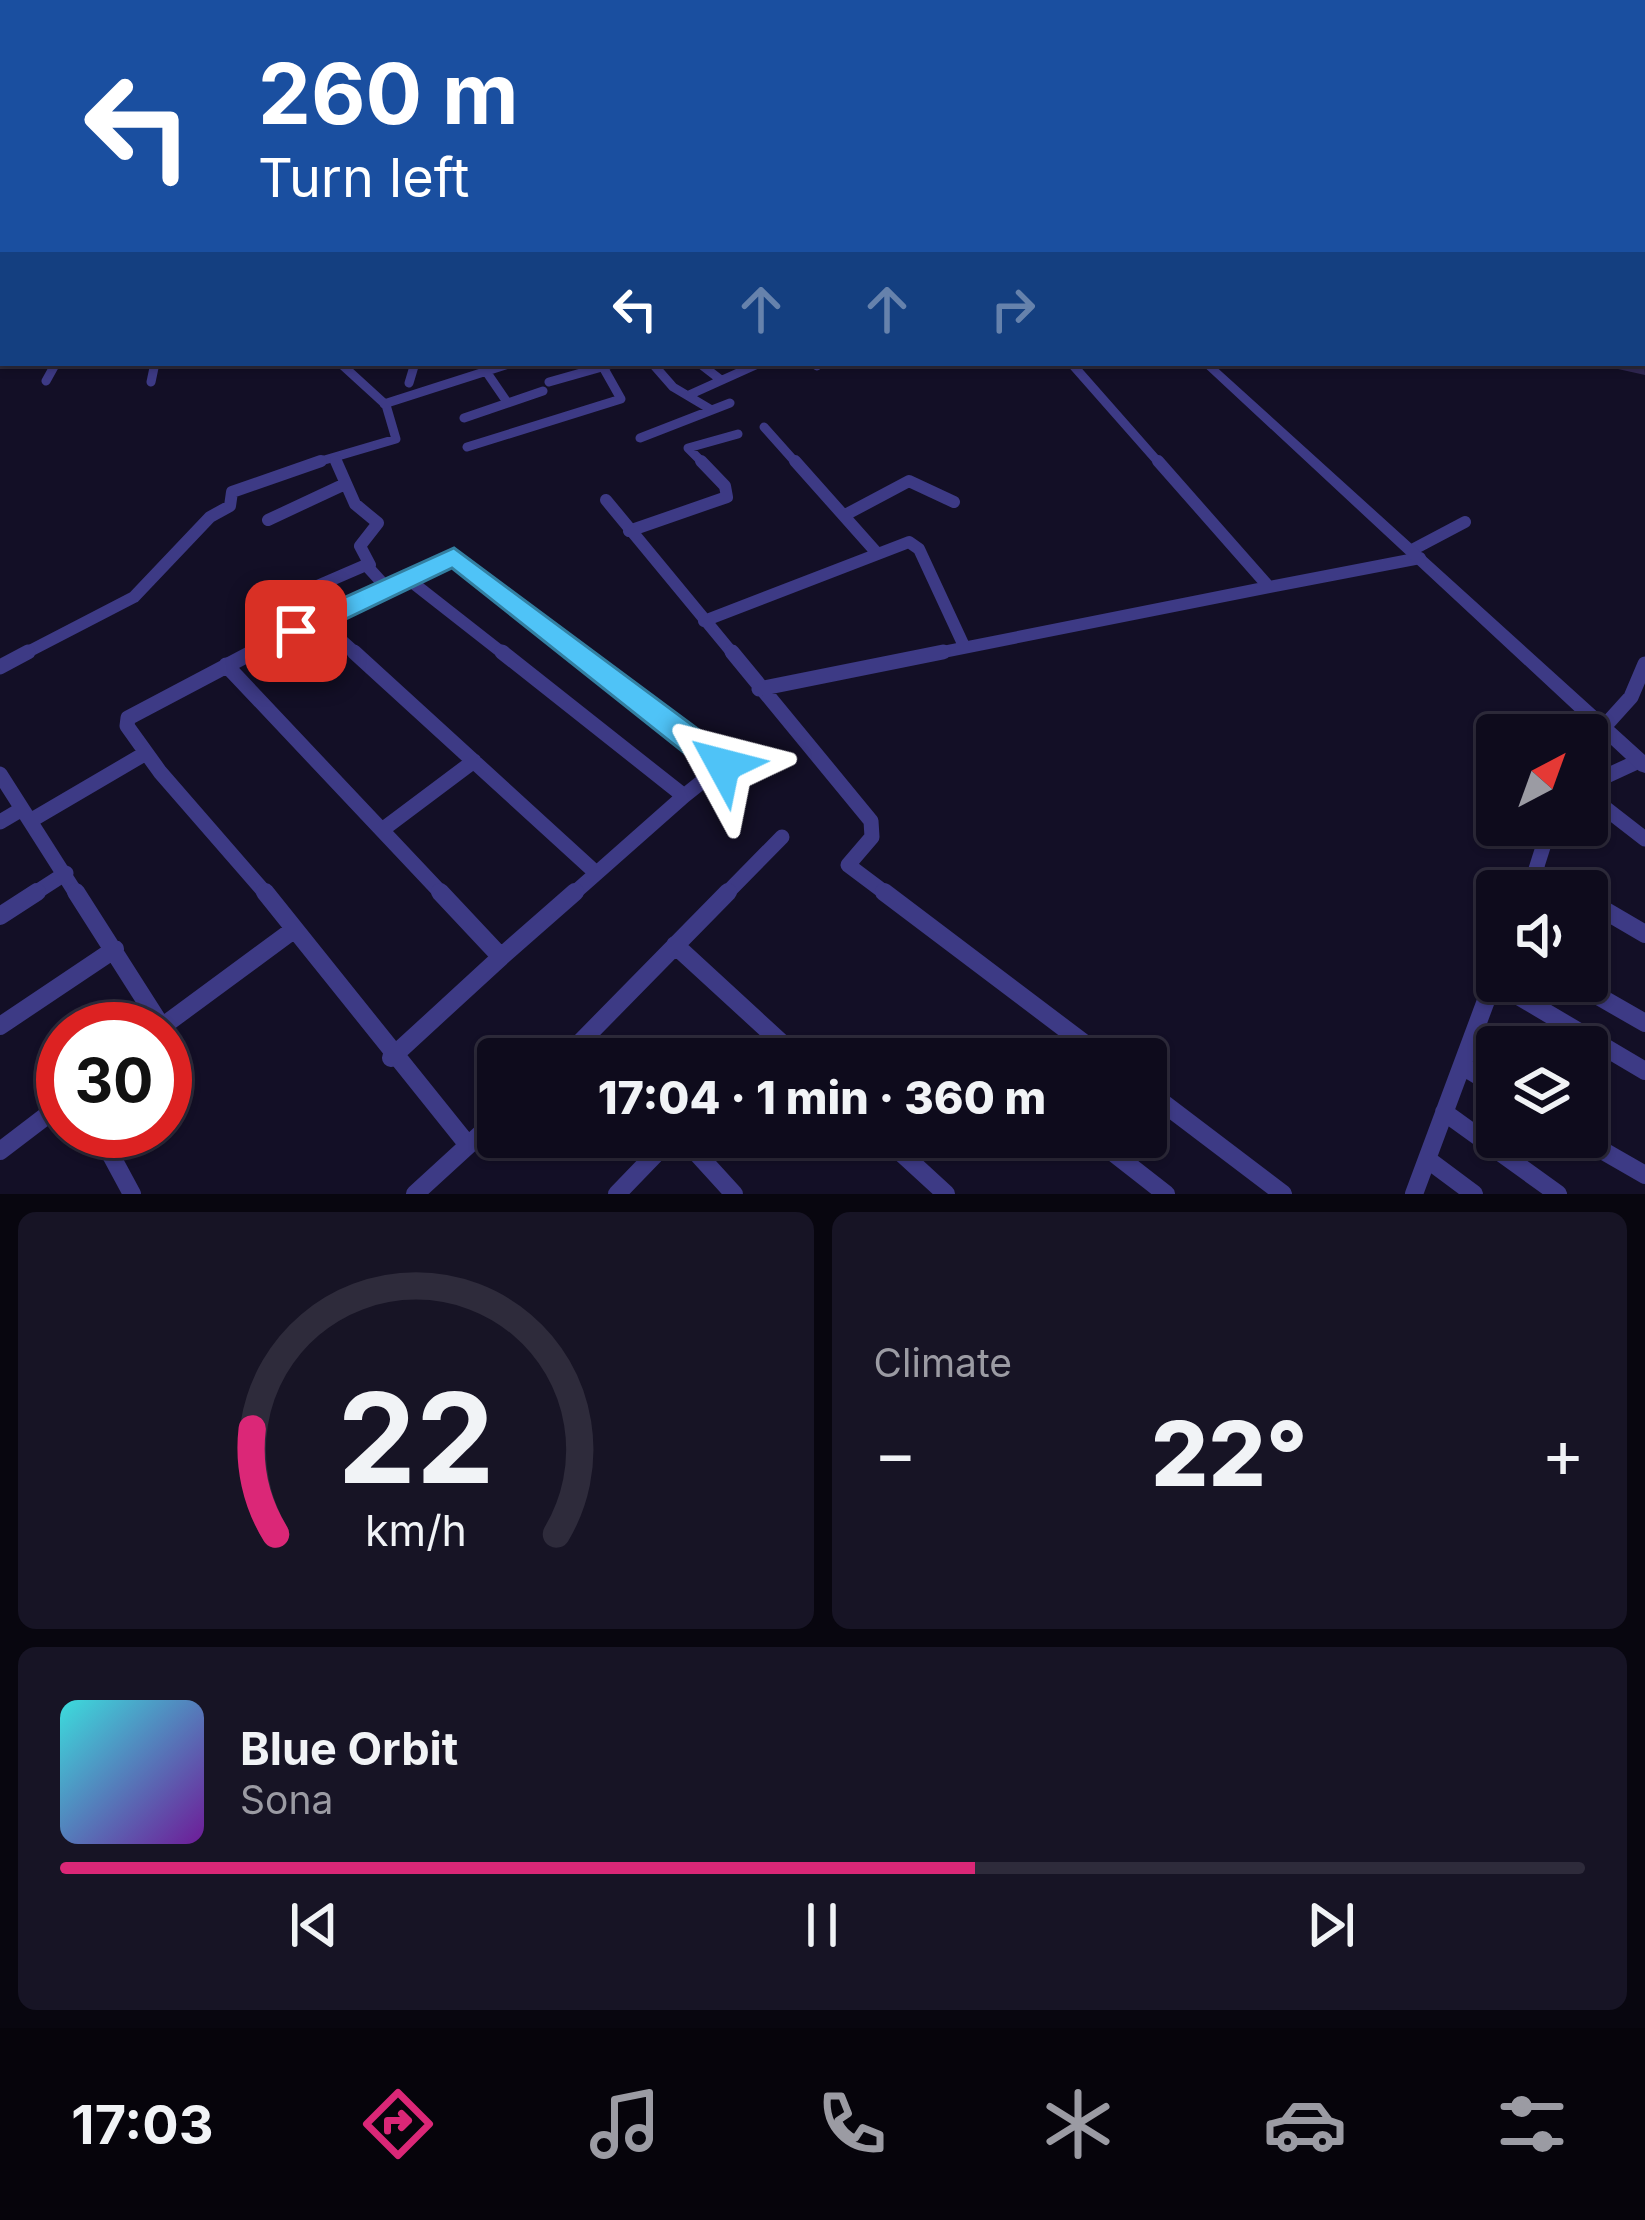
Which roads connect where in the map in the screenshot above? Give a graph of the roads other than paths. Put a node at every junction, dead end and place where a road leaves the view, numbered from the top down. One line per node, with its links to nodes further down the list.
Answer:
1 (54, 366): 15 (street)
2 (154, 366): 16 (street)
3 (343, 366): 21 (street)
4 (414, 366): 17 (street)
5 (606, 366): 13 (street)
6 (655, 366): 18 (street)
7 (703, 366): 14 (street)
8 (736, 366): 14 (street)
9 (751, 366): 14 (street)
10 (1074, 366): 41 (street)
11 (1209, 366): 37 (street)
12 (482, 367): 19 (street); 21 (street)
13 (603, 367): 19 (street); 27 (street)
14 (717, 378): 18 (street)
15 (46, 381)
16 (151, 382)
17 (409, 383)
18 (683, 393): 22 (street)
19 (507, 402): 23 (street)
20 (730, 403): 22 (street)
21 (384, 404): 28 (street)
22 (710, 409): 26 (street)
23 (464, 418)
24 (764, 428): 32 (street)
25 (738, 434): 35 (street)
26 (640, 438)
27 (467, 447)
28 (335, 460): 29 (street); 47 (street)
29 (345, 484): 33 (street); 38 (street)
30 (606, 500): 35 (street)
31 (954, 502): 32 (street)
32 (845, 515): 36 (street)
33 (268, 520)
34 (1465, 521): 37 (street)
35 (629, 530): 44 (street)
36 (876, 551): 44 (street); 45 (street)
37 (1416, 554): 41 (street); 51 (street)
38 (370, 565): 40 (street); 42 (street)
39 (406, 578): 40 (street); 59 (street); 59 (street)
40 (386, 587): 43 (street)
41 (1270, 587): 45 (street)
42 (278, 603)
43 (319, 620): 46 (street); 55 (street)
44 (704, 621): 49 (street)
45 (964, 646): 49 (street)
46 (226, 665): 54 (street); 63 (street)
47 (0, 667)
48 (1644, 668): 50 (street)
49 (759, 689): 84 (street)
50 (1638, 700): 52 (street)
51 (1588, 714)
52 (1608, 724)
53 (1608, 732): 56 (street)
54 (146, 753): 61 (street); 70 (street)
55 (473, 761): 63 (street); 66 (street)
56 (1643, 764): 58 (street)
57 (0, 774): 61 (street)
58 (1608, 777)
59 (684, 796): 66 (street)
60 (1608, 810): 65 (street)
61 (26, 815): 62 (street); 67 (street)
62 (0, 823)
63 (382, 830): 74 (street)
64 (782, 837): 72 (street)
65 (1645, 838)
66 (595, 872): 74 (street)
67 (66, 873): 69 (street); 73 (street)
68 (1608, 912): 71 (street)
69 (0, 916)
70 (292, 931): 79 (street); 85 (street)
71 (1645, 934)
72 (675, 945): 82 (street); 83 (street)
73 (115, 949): 75 (street); 81 (street)
74 (501, 957): 85 (street)
75 (145, 1002)
76 (1486, 1002): 86 (street)
77 (1536, 1002): 87 (street)
78 (1608, 1002): 80 (street)
79 (192, 1004)
80 (1645, 1023)
81 (0, 1026)
82 (589, 1038)
83 (776, 1038)
84 (1077, 1038)
85 (391, 1058): 93 (street)
86 (1464, 1067): 88 (street); 90 (street)
87 (1645, 1071)
88 (1476, 1074)
89 (1167, 1106): 109 (street)
90 (1444, 1112): 101 (street); 112 (street)
91 (36, 1124): 94 (street)
92 (477, 1137): 93 (street)
93 (468, 1145): 104 (street)
94 (0, 1151)
95 (1608, 1154): 102 (street)
96 (113, 1158): 103 (street)
97 (651, 1158): 105 (street)
98 (701, 1158): 106 (street)
99 (907, 1158): 107 (street)
100 (1120, 1158): 108 (street)
101 (1427, 1160): 110 (street); 111 (street)
102 (1645, 1175)
103 (132, 1194)
104 (415, 1194)
105 (617, 1194)
106 (734, 1194)
107 (946, 1194)
108 (1166, 1194)
109 (1283, 1194)
110 (1414, 1194)
111 (1474, 1194)
112 (1558, 1194)

